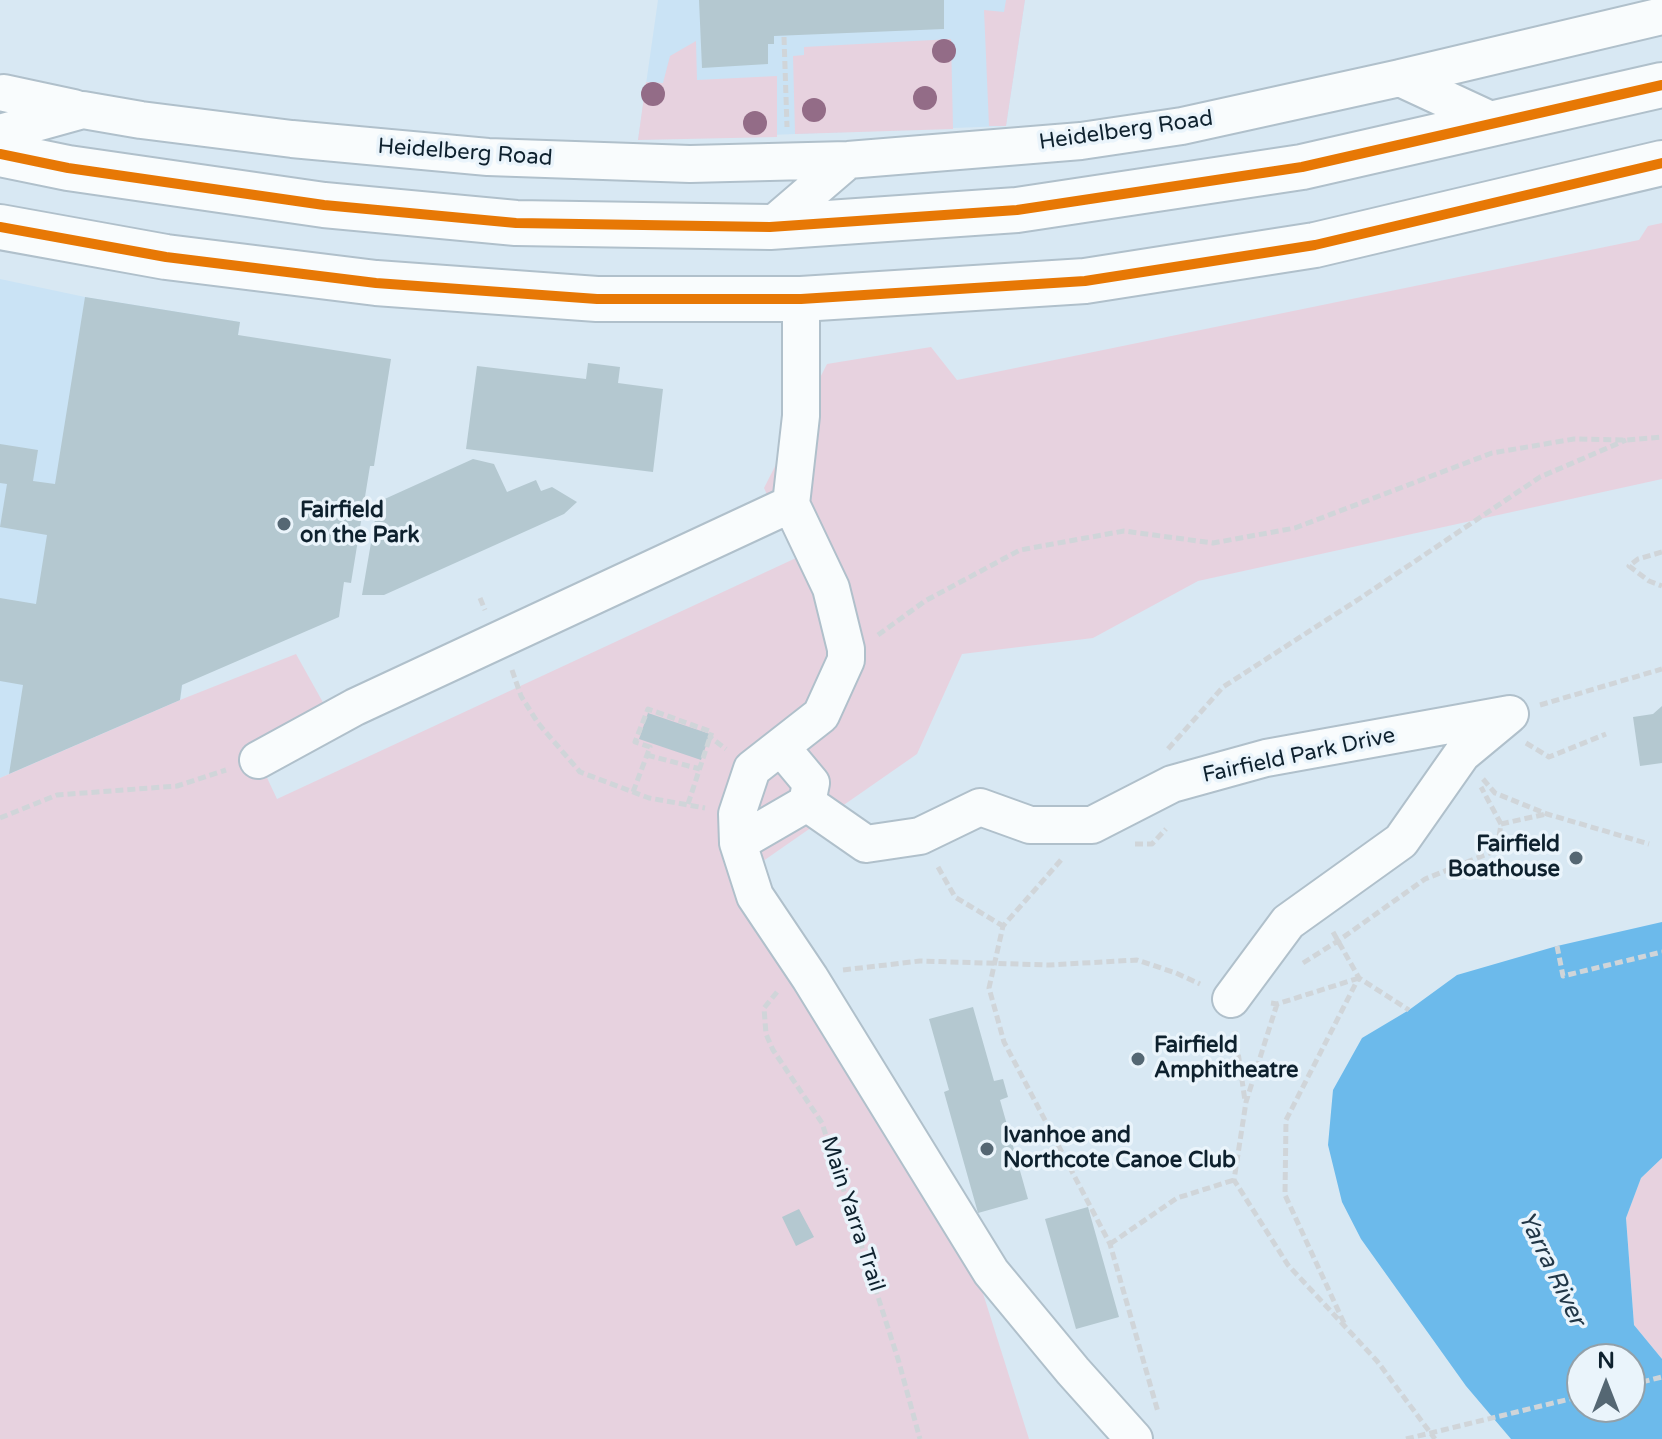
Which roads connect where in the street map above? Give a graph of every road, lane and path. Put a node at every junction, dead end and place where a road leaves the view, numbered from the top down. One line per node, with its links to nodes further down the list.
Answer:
1 (1662, 16): 3 (lane, Heidelberg Road)
2 (784, 37): 8 (path)
3 (1400, 78): 7 (lane); 11 (lane, Heidelberg Road)
4 (1662, 85): 7 (main road)
5 (4, 93): 6 (lane, Heidelberg Road)
6 (83, 110): 9 (lane, Heidelberg Road); 11 (lane, Heidelberg Road)
7 (1495, 122): 14 (main road)
8 (787, 128)
9 (0, 133)
10 (0, 154): 14 (main road)
11 (848, 160): 14 (lane)
12 (1662, 163): 15 (main road)
13 (0, 227): 15 (main road)
14 (770, 227)
15 (801, 299): 18 (lane)
16 (1662, 437): 17 (path)
17 (1626, 440): 21 (path); 27 (path)
18 (791, 504): 21 (lane); 30 (lane)
19 (1662, 552): 20 (path)
20 (1662, 586)
21 (846, 660): 26 (lane)
22 (1662, 669): 24 (path)
23 (512, 671): 32 (path)
24 (1510, 714): 25 (path); 28 (lane); 38 (lane, Fairfield Park Drive)
25 (1606, 734)
26 (781, 747): 33 (lane); 39 (lane)
27 (1166, 750)
28 (1462, 754): 35 (path); 37 (path); 50 (lane)
29 (647, 755): 31 (path); 31 (path); 32 (path)
30 (258, 760): 36 (path)
31 (700, 769): 34 (path)
32 (633, 792): 34 (path)
33 (807, 803): 39 (lane); 40 (lane, Fairfield Park Drive)
34 (688, 804): 39 (path)
35 (1547, 814): 37 (path); 41 (path)
36 (0, 818)
37 (1501, 824): 43 (path)
38 (1092, 825): 40 (lane, Fairfield Park Drive); 42 (path)
39 (738, 829): 48 (lane)
40 (920, 836): 42 (path)
41 (1649, 844)
42 (1003, 926): 46 (path)
43 (1338, 941): 47 (path); 49 (path)
44 (1557, 946): 45 (path)
45 (1662, 952)
46 (995, 963): 48 (path, Main Yarra Trail); 50 (path, Main Yarra Trail); 54 (path)
47 (1291, 969)
48 (825, 974): 57 (lane); 58 (path, Main Yarra Trail)
49 (1359, 978): 51 (path); 52 (path); 55 (path)
50 (1231, 999): 52 (path)
51 (1409, 1010)
52 (1246, 1102): 53 (path)
53 (1234, 1180): 54 (path); 55 (path)
54 (1110, 1244): 57 (path)
55 (1346, 1327): 60 (path)
56 (1566, 1400): 59 (path, bridge)
57 (1146, 1427)
58 (920, 1439)
59 (1406, 1439)
60 (1435, 1439)

